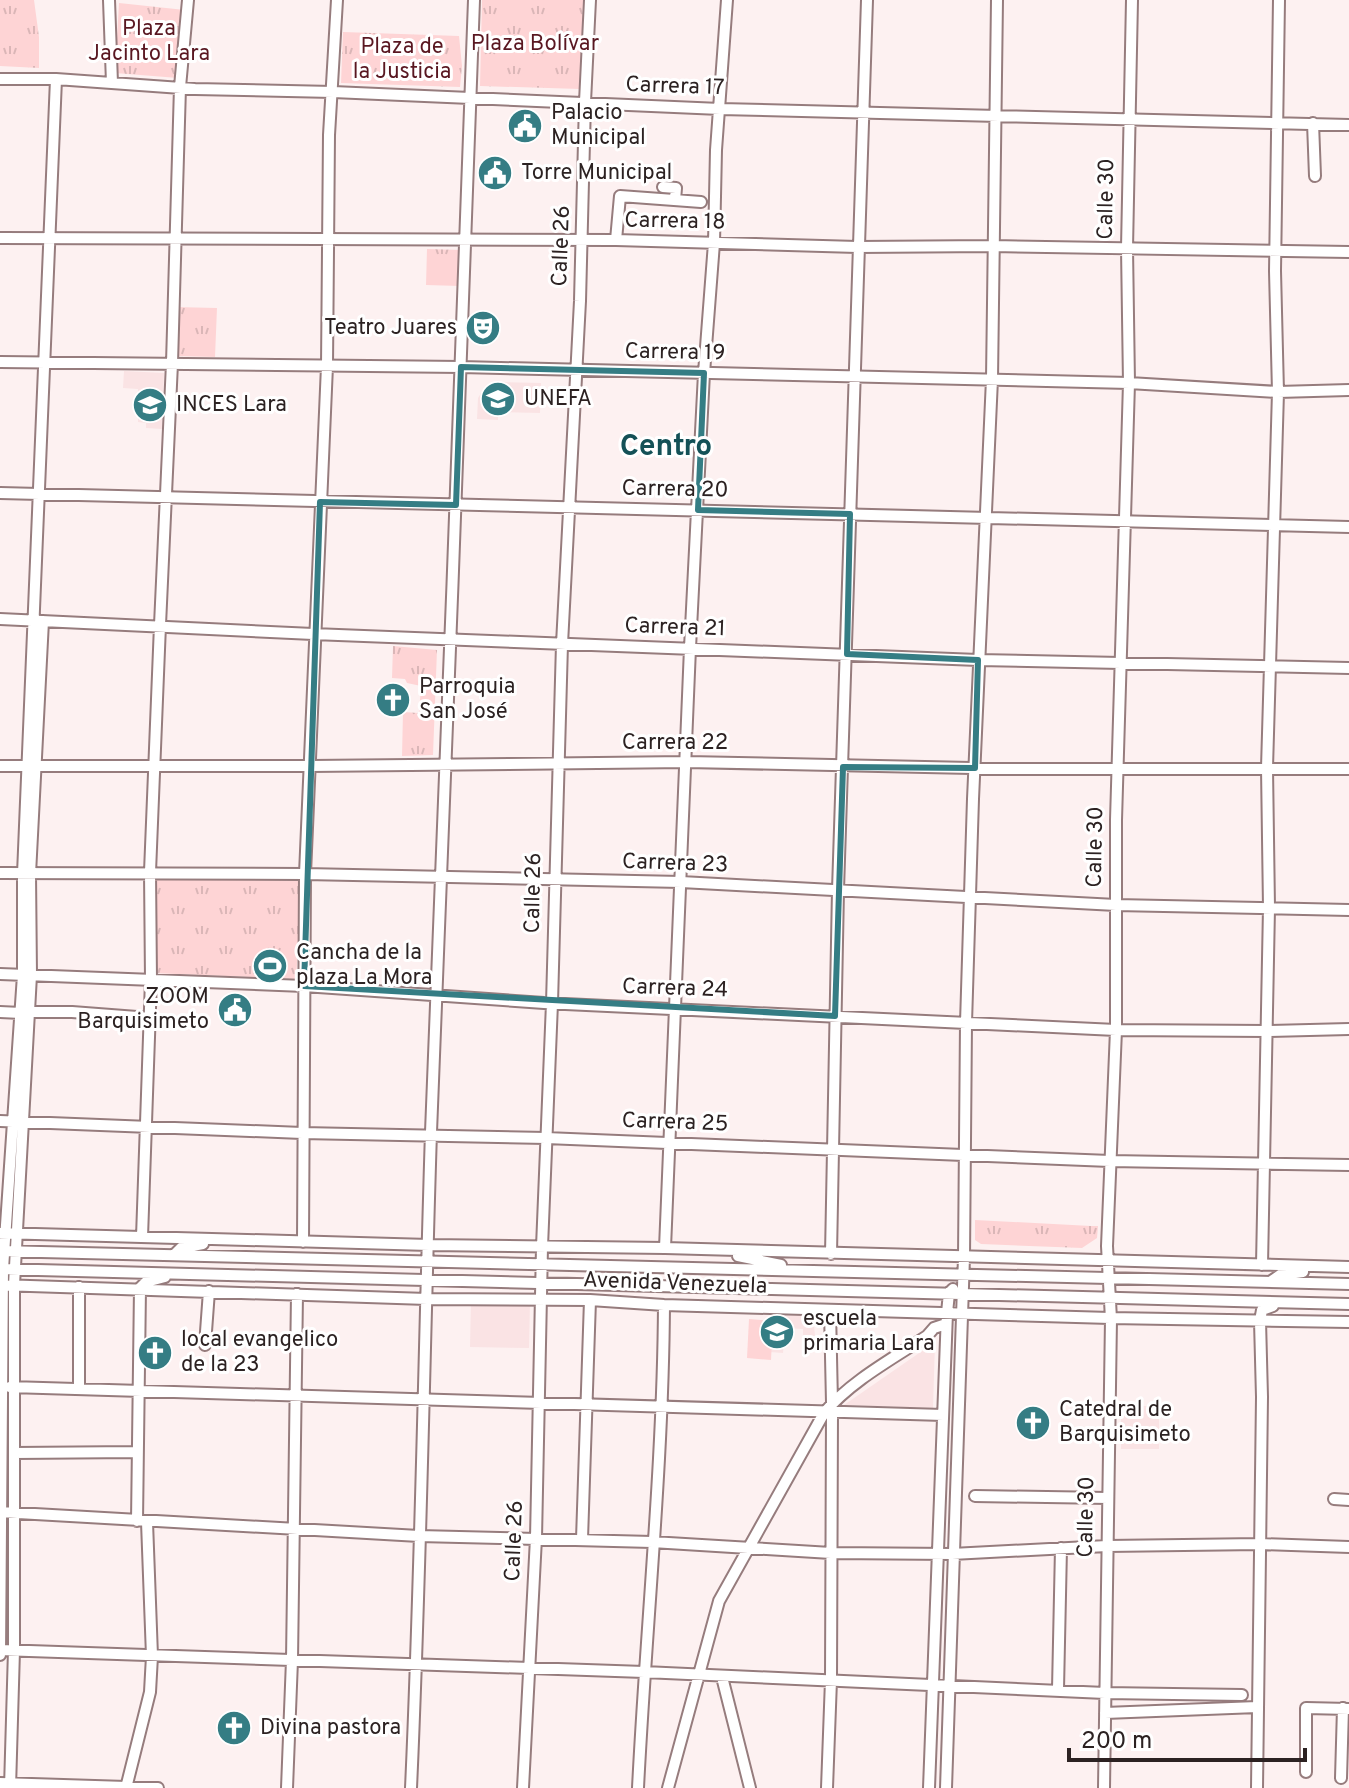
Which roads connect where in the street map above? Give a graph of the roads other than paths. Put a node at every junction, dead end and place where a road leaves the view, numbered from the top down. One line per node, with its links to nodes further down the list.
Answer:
1 (109, 0): 13 (street)
2 (188, 0): 14 (street)
3 (337, 0): 15 (street)
4 (474, 0): 16 (street)
5 (590, 0): 17 (street, Calle 26)
6 (727, 0): 18 (street)
7 (867, 0): 19 (street)
8 (997, 0): 20 (street)
9 (1132, 0): 21 (street, Calle 30)
10 (1279, 0): 22 (street)
11 (0, 79): 12 (street, Carrera 17)
12 (56, 79): 13 (street, Carrera 17); 30 (street)
13 (112, 83): 14 (street, Carrera 17)
14 (180, 87): 15 (street, Carrera 17); 31 (street)
15 (333, 92): 16 (street, Carrera 17); 32 (street)
16 (471, 98): 17 (street, Carrera 17); 34 (street)
17 (585, 102): 18 (street, Carrera 17); 35 (street, Calle 26)
18 (720, 109): 19 (street, Carrera 17); 36 (street)
19 (864, 112): 20 (street, Carrera 17); 38 (street)
20 (996, 115): 21 (street, Carrera 17); 37 (street)
21 (1128, 119): 22 (street, Carrera 17); 39 (street, Calle 30)
22 (1276, 123): 23 (street, Carrera 17); 40 (street)
23 (1313, 123): 24 (street, Carrera 17); 25 (street)
24 (1349, 125)
25 (1315, 176)
26 (663, 187): 27 (street)
27 (675, 200): 28 (street); 33 (street)
28 (701, 202)
29 (0, 238): 30 (street, Carrera 18)
30 (49, 238): 31 (street, Carrera 18); 43 (street)
31 (175, 239): 32 (street, Carrera 18); 44 (street)
32 (329, 240): 34 (street, Carrera 18); 45 (street)
33 (616, 240): 35 (street, Carrera 18); 36 (street, Carrera 18)
34 (465, 241): 35 (street, Carrera 18); 46 (street)
35 (583, 242): 47 (street, Calle 26)
36 (714, 243): 38 (street, Carrera 18); 48 (street)
37 (993, 246): 38 (street, Carrera 18); 39 (street, Carrera 18); 50 (street)
38 (857, 247): 49 (street)
39 (1127, 248): 40 (street, Carrera 18); 51 (street, Calle 30)
40 (1276, 250): 41 (street, Carrera 18); 53 (street)
41 (1349, 252)
42 (0, 362): 43 (street, Carrera 19)
43 (44, 363): 44 (street, Carrera 19); 55 (street)
44 (172, 363): 45 (street, Carrera 19); 56 (street)
45 (327, 366): 46 (street, Carrera 19); 57 (street)
46 (461, 367): 47 (street, Carrera 19); 58 (street)
47 (575, 371): 48 (street, Carrera 19); 59 (street, Calle 26)
48 (704, 373): 49 (street, Carrera 19); 60 (street)
49 (855, 377): 50 (street, Carrera 19); 61 (street)
50 (992, 379): 51 (street, Carrera 19); 62 (street)
51 (1129, 383): 53 (street, Carrera 19); 63 (street, Calle 30)
52 (1349, 390): 53 (street, Carrera 19)
53 (1278, 392): 64 (street)
54 (0, 493): 55 (street, Carrera 20)
55 (41, 494): 56 (street, Carrera 20); 67 (street)
56 (167, 496): 57 (street, Carrera 20); 68 (street)
57 (320, 502): 58 (street, Carrera 20); 69 (street)
58 (456, 505): 59 (street, Carrera 20); 70 (street)
59 (570, 507): 60 (street, Carrera 20); 71 (street, Calle 26)
60 (698, 510): 61 (street, Carrera 20); 72 (street)
61 (850, 514): 62 (street, Carrera 20); 73 (street)
62 (985, 518): 63 (street, Carrera 20); 74 (street)
63 (1123, 521): 64 (street, Carrera 20); 75 (street, Calle 30)
64 (1274, 524): 65 (street, Carrera 20); 76 (street)
65 (1349, 527)
66 (0, 619): 67 (street, Carrera 21)
67 (39, 621): 68 (street, Carrera 21); 81 (street)
68 (160, 625): 69 (street, Carrera 21); 83 (street)
69 (313, 634): 70 (street, Carrera 21); 84 (street)
70 (449, 639): 71 (street, Carrera 21); 80 (street)
71 (562, 644): 72 (street, Carrera 21); 79 (street, Calle 26)
72 (690, 648): 73 (street, Carrera 21); 78 (street)
73 (847, 654): 74 (street, Carrera 21); 85 (street)
74 (978, 660): 75 (street, Carrera 21); 86 (street)
75 (1119, 664): 76 (street, Carrera 21); 89 (street, Calle 30)
76 (1271, 666): 77 (street, Carrera 21); 87 (street)
77 (1349, 668)
78 (687, 762): 79 (street, Carrera 22); 85 (street, Carrera 22); 96 (street)
79 (559, 763): 80 (street, Carrera 22); 95 (street, Calle 26)
80 (445, 764): 84 (street, Carrera 22); 94 (street)
81 (31, 765): 82 (street, Carrera 22); 83 (street, Carrera 22); 92 (street)
82 (0, 766)
83 (156, 766): 84 (street, Carrera 22); 90 (street)
84 (311, 766): 93 (street)
85 (843, 767): 86 (street, Carrera 22); 97 (street)
86 (975, 768): 89 (street, Carrera 22); 98 (street)
87 (1267, 768): 88 (street, Carrera 22); 89 (street, Carrera 22); 100 (street)
88 (1349, 769)
89 (1117, 770): 99 (street, Calle 30)
90 (150, 872): 92 (street, Carrera 23); 93 (street, Carrera 23); 104 (street)
91 (0, 873): 92 (street, Carrera 23)
92 (27, 874): 103 (street)
93 (305, 874): 94 (street, Carrera 23); 105 (street)
94 (442, 876): 95 (street, Carrera 23); 106 (street)
95 (554, 880): 96 (street, Carrera 23); 107 (street, Calle 26)
96 (681, 882): 97 (street, Carrera 23); 108 (street)
97 (838, 890): 98 (street, Carrera 23); 111 (street)
98 (970, 898): 99 (street, Carrera 23); 113 (street)
99 (1116, 905): 100 (street, Carrera 23); 115 (street, Calle 30)
100 (1269, 908): 101 (street, Carrera 23); 116 (street)
101 (1349, 910)
102 (0, 974): 103 (street, Carrera 24)
103 (27, 975): 104 (street, Carrera 24); 110 (street)
104 (151, 980): 105 (street, Carrera 24); 112 (street)
105 (304, 986): 106 (street, Carrera 24); 120 (street)
106 (436, 996): 107 (street, Carrera 24); 121 (street)
107 (552, 1003): 108 (street, Carrera 24); 122 (street, Calle 26)
108 (674, 1009): 111 (street, Carrera 24); 123 (street)
109 (0, 1012): 110 (street)
110 (25, 1013): 112 (street); 118 (street)
111 (835, 1016): 113 (street, Carrera 24); 124 (street)
112 (150, 1018): 119 (street)
113 (966, 1023): 115 (street, Carrera 24); 125 (street)
114 (1349, 1029): 116 (street, Carrera 24)
115 (1116, 1030): 116 (street, Carrera 24); 126 (street, Calle 30)
116 (1267, 1031): 127 (street)
117 (0, 1121): 118 (street, Carrera 25)
118 (19, 1122): 119 (street, Carrera 25); 129 (street); 130 (street)
119 (146, 1126): 120 (street, Carrera 25); 131 (street)
120 (302, 1133): 121 (street, Carrera 25); 134 (street)
121 (431, 1134): 122 (street, Carrera 25); 133 (street)
122 (546, 1138): 123 (street, Carrera 25); 135 (street, Calle 26)
123 (668, 1142): 124 (street, Carrera 25); 136 (street)
124 (832, 1149): 125 (street, Carrera 25); 140 (street)
125 (965, 1155): 126 (street, Carrera 25); 142 (street)
126 (1110, 1161): 127 (street, Carrera 25); 144 (street, Calle 30)
127 (1265, 1162): 128 (street, Carrera 25); 146 (street)
128 (1349, 1165)
129 (2, 1233): 130 (street, Avenida Venezuela); 138 (street)
130 (18, 1233): 131 (street, Avenida Venezuela); 139 (street)
131 (142, 1237): 132 (street, Avenida Venezuela)
132 (256, 1240): 134 (street, Avenida Venezuela); 141 (street)
133 (429, 1241): 134 (street, Avenida Venezuela); 135 (street, Avenida Venezuela); 143 (street)
134 (303, 1242)
135 (542, 1247): 136 (street, Avenida Venezuela); 145 (street, Calle 26)
136 (665, 1248): 137 (street, Avenida Venezuela)
137 (682, 1249): 140 (street, Avenida Venezuela); 150 (street)
138 (2, 1251): 139 (street, Avenida Venezuela); 148 (street)
139 (17, 1251): 141 (street, Avenida Venezuela); 149 (street)
140 (831, 1254): 142 (street, Avenida Venezuela)
141 (174, 1255): 143 (street, Avenida Venezuela)
142 (964, 1257): 144 (street, Avenida Venezuela); 151 (street)
143 (429, 1261): 145 (street, Avenida Venezuela); 154 (street)
144 (1107, 1261): 146 (street, Avenida Venezuela); 153 (street, Calle 30)
145 (542, 1264): 150 (street, Avenida Venezuela); 156 (street, Calle 26)
146 (1262, 1265): 147 (street, Avenida Venezuela)
147 (1349, 1268): 155 (street)
148 (2, 1269): 149 (street, Avenida Venezuela); 158 (street)
149 (16, 1269): 152 (street, Avenida Venezuela); 158 (street)
150 (794, 1270): 151 (street, Avenida Venezuela)
151 (963, 1274): 153 (street, Avenida Venezuela); 163 (street); 165 (street)
152 (247, 1275): 154 (street, Avenida Venezuela); 161 (street)
153 (1107, 1278): 155 (street, Avenida Venezuela); 166 (street, Calle 30)
154 (428, 1280): 156 (street, Avenida Venezuela); 167 (street)
155 (1270, 1282): 157 (street, Avenida Venezuela)
156 (541, 1283): 159 (street, Avenida Venezuela); 168 (street, Calle 26)
157 (1349, 1284)
158 (6, 1285): 160 (street, Avenida Venezuela); 182 (street)
159 (655, 1286): 163 (street, Avenida Venezuela); 172 (street)
160 (79, 1287): 161 (street, Avenida Venezuela); 183 (street)
161 (140, 1288): 162 (street, Avenida Venezuela); 184 (street)
162 (209, 1291): 164 (street, Avenida Venezuela); 181 (street)
163 (949, 1293): 165 (street, Avenida Venezuela); 176 (street)
164 (297, 1294): 167 (street, Avenida Venezuela); 185 (street)
165 (963, 1294): 166 (street, Avenida Venezuela); 175 (street)
166 (1110, 1298): 170 (street, Avenida Venezuela); 177 (street, Calle 30)
167 (427, 1299): 168 (street, Avenida Venezuela); 186 (street)
168 (540, 1299): 169 (street, Avenida Venezuela); 187 (street, Calle 26)
169 (590, 1300): 171 (street, Avenida Venezuela); 188 (street)
170 (1349, 1304): 178 (street)
171 (664, 1305): 172 (street, Avenida Venezuela); 189 (street)
172 (757, 1308): 173 (street, Avenida Venezuela)
173 (830, 1310): 174 (street, Avenida Venezuela); 190 (street)
174 (930, 1313): 176 (street, Avenida Venezuela); 180 (street)
175 (961, 1313): 176 (street, Avenida Venezuela); 177 (street, Avenida Venezuela); 213 (street)
176 (947, 1318): 180 (street); 191 (street)
177 (1110, 1318): 178 (street, Avenida Venezuela); 195 (street, Calle 30)
178 (1260, 1321): 179 (street, Avenida Venezuela); 206 (street)
179 (1349, 1322)
180 (934, 1328): 190 (street)
181 (205, 1345)
182 (6, 1387): 183 (street); 193 (street); 198 (street)
183 (79, 1389): 184 (street)
184 (138, 1390): 185 (street); 192 (street)
185 (295, 1396): 186 (street); 201 (street)
186 (425, 1401): 187 (street); 202 (street)
187 (540, 1402): 188 (street); 203 (street, Calle 26)
188 (588, 1403): 189 (street); 204 (street)
189 (664, 1405): 190 (street); 205 (street)
190 (829, 1410): 191 (street); 210 (street); 211 (street)
191 (943, 1415): 212 (street)
192 (137, 1452): 193 (street); 200 (street)
193 (14, 1453): 199 (street)
194 (975, 1496): 195 (street)
195 (1108, 1498): 207 (street, Calle 30)
196 (1334, 1499): 197 (street)
197 (1349, 1500)
198 (0, 1512): 199 (street); 215 (street)
199 (12, 1513): 200 (street); 214 (street)
200 (142, 1522): 201 (street); 216 (street)
201 (293, 1530): 202 (street); 217 (street)
202 (419, 1536): 203 (street); 218 (street)
203 (536, 1538): 204 (street); 219 (street, Calle 26)
204 (582, 1539): 205 (street)
205 (652, 1542): 210 (street); 220 (street)
206 (1260, 1544): 207 (street); 208 (street); 229 (street)
207 (1107, 1546): 209 (street); 227 (street, Calle 30)
208 (1349, 1547)
209 (1061, 1548): 213 (street); 226 (street)
210 (749, 1549): 211 (street); 221 (street)
211 (831, 1553): 212 (street); 223 (street)
212 (939, 1554): 213 (street); 224 (street)
213 (952, 1554): 225 (street)
214 (14, 1650): 215 (street); 216 (street); 234 (street)
215 (0, 1652)
216 (152, 1656): 217 (street); 235 (street)
217 (292, 1660): 218 (street); 237 (street)
218 (416, 1665): 219 (street); 238 (street)
219 (530, 1669): 220 (street); 239 (street, Calle 26)
220 (644, 1672): 221 (street); 240 (street)
221 (700, 1676): 222 (street); 241 (street)
222 (722, 1677): 223 (street); 242 (street)
223 (831, 1680): 224 (street); 243 (street)
224 (934, 1684): 225 (street); 244 (street)
225 (948, 1685): 226 (street); 245 (street)
226 (1058, 1689): 227 (street)
227 (1105, 1693): 228 (street); 231 (street, Calle 30)
228 (1242, 1695)
229 (1257, 1707): 231 (street); 247 (street)
230 (1346, 1708): 232 (street); 233 (street)
231 (1105, 1713): 246 (street, Calle 30)
232 (1306, 1772)
233 (1341, 1778)
234 (6, 1785): 235 (street)
235 (126, 1788): 236 (street)
236 (158, 1788)
237 (287, 1788)
238 (411, 1788)
239 (523, 1788)
240 (638, 1788)
241 (668, 1788)
242 (750, 1788)
243 (827, 1788)
244 (929, 1788)
245 (946, 1788)
246 (1104, 1788)
247 (1257, 1788)

